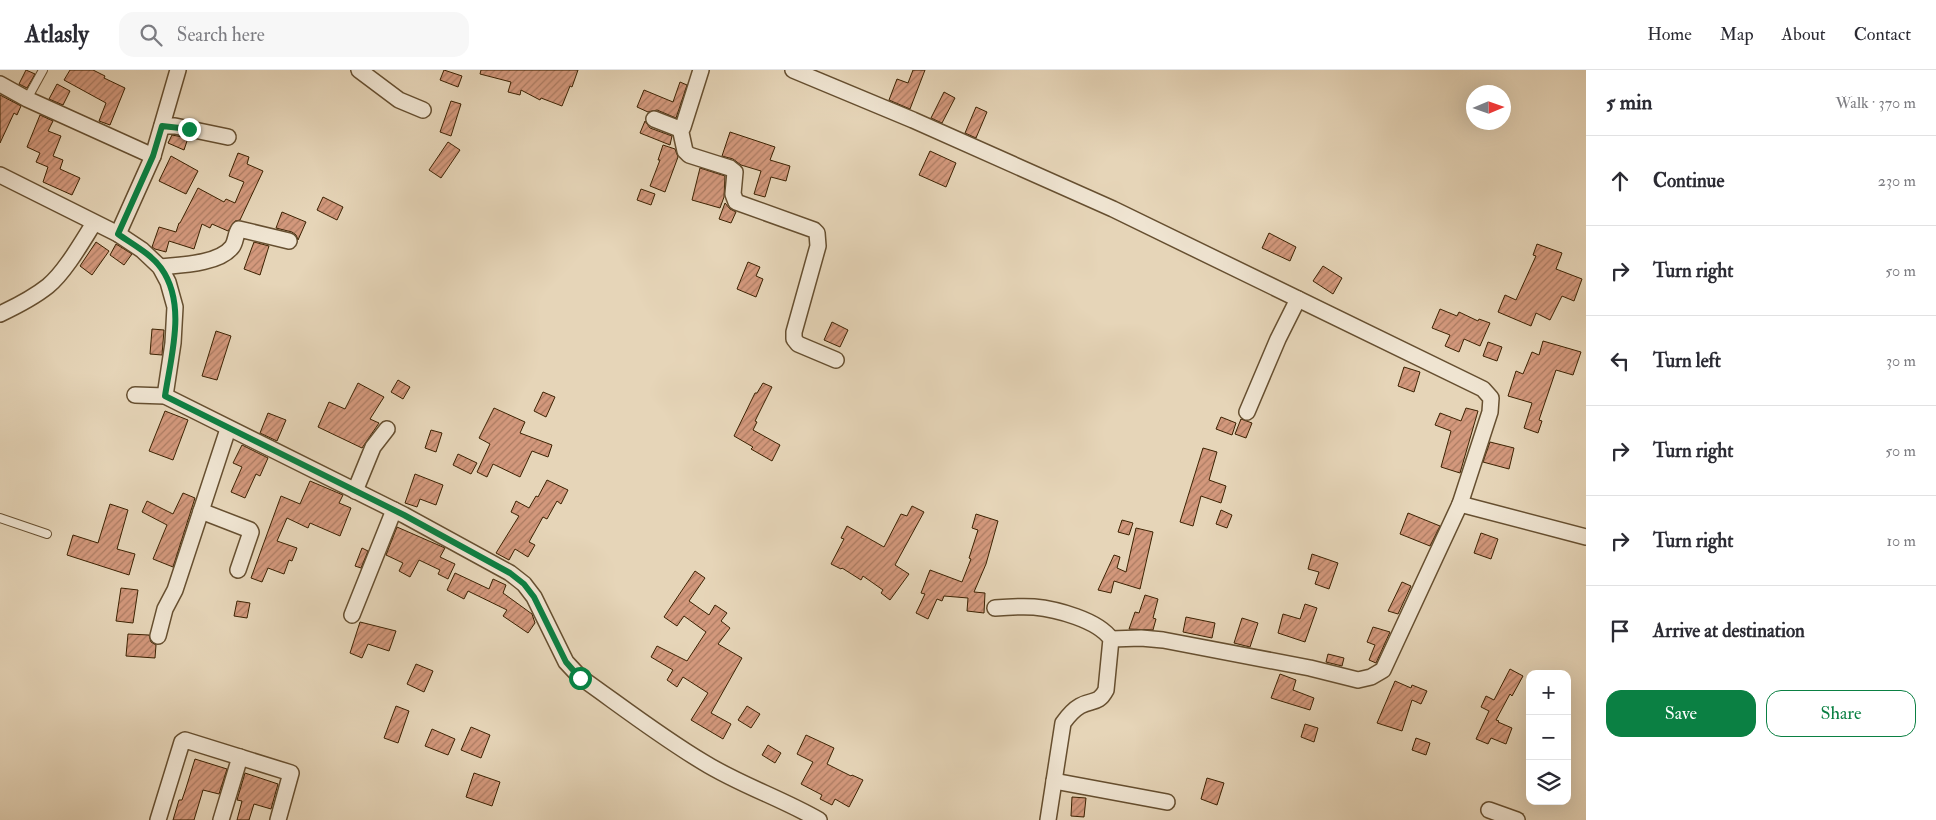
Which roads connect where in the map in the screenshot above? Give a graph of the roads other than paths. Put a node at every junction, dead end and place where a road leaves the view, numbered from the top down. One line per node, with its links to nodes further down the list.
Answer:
1 (42, 70): 7 (lane)
2 (178, 70): 10 (street)
3 (359, 70): 8 (street)
4 (700, 70): 11 (street)
5 (793, 70): 19 (street)
6 (0, 84): 7 (street)
7 (27, 99): 13 (street)
8 (423, 110)
9 (654, 119): 11 (street)
10 (162, 126): 12 (street); 13 (street)
11 (680, 128): 21 (street)
12 (228, 137)
13 (153, 156): 16 (street)
14 (0, 175): 15 (street)
15 (94, 223): 16 (street); 20 (street)
16 (118, 234): 18 (street)
17 (289, 241): 18 (street)
18 (160, 267): 23 (street)
19 (1298, 299): 24 (street); 28 (street)
20 (0, 314)
21 (836, 360)
22 (135, 395): 23 (street)
23 (165, 396): 25 (street)
24 (1247, 412)
25 (228, 429): 27 (street); 30 (street)
26 (387, 429): 27 (street)
27 (355, 491): 29 (street)
28 (1460, 504): 33 (street); 38 (street)
29 (394, 510): 36 (street); 46 (street)
30 (201, 511): 34 (street); 37 (street)
31 (0, 518): 32 (lane)
32 (47, 534)
33 (1586, 537)
34 (238, 570)
35 (995, 608): 38 (street)
36 (352, 615)
37 (158, 636)
38 (1111, 639): 40 (street)
39 (240, 757): 43 (street); 44 (street); 45 (street)
40 (1054, 781): 41 (street); 47 (street)
41 (1167, 802)
42 (1489, 810): 48 (street)
43 (158, 820)
44 (221, 820)
45 (278, 820)
46 (819, 820)
47 (1048, 820)
48 (1517, 820)

